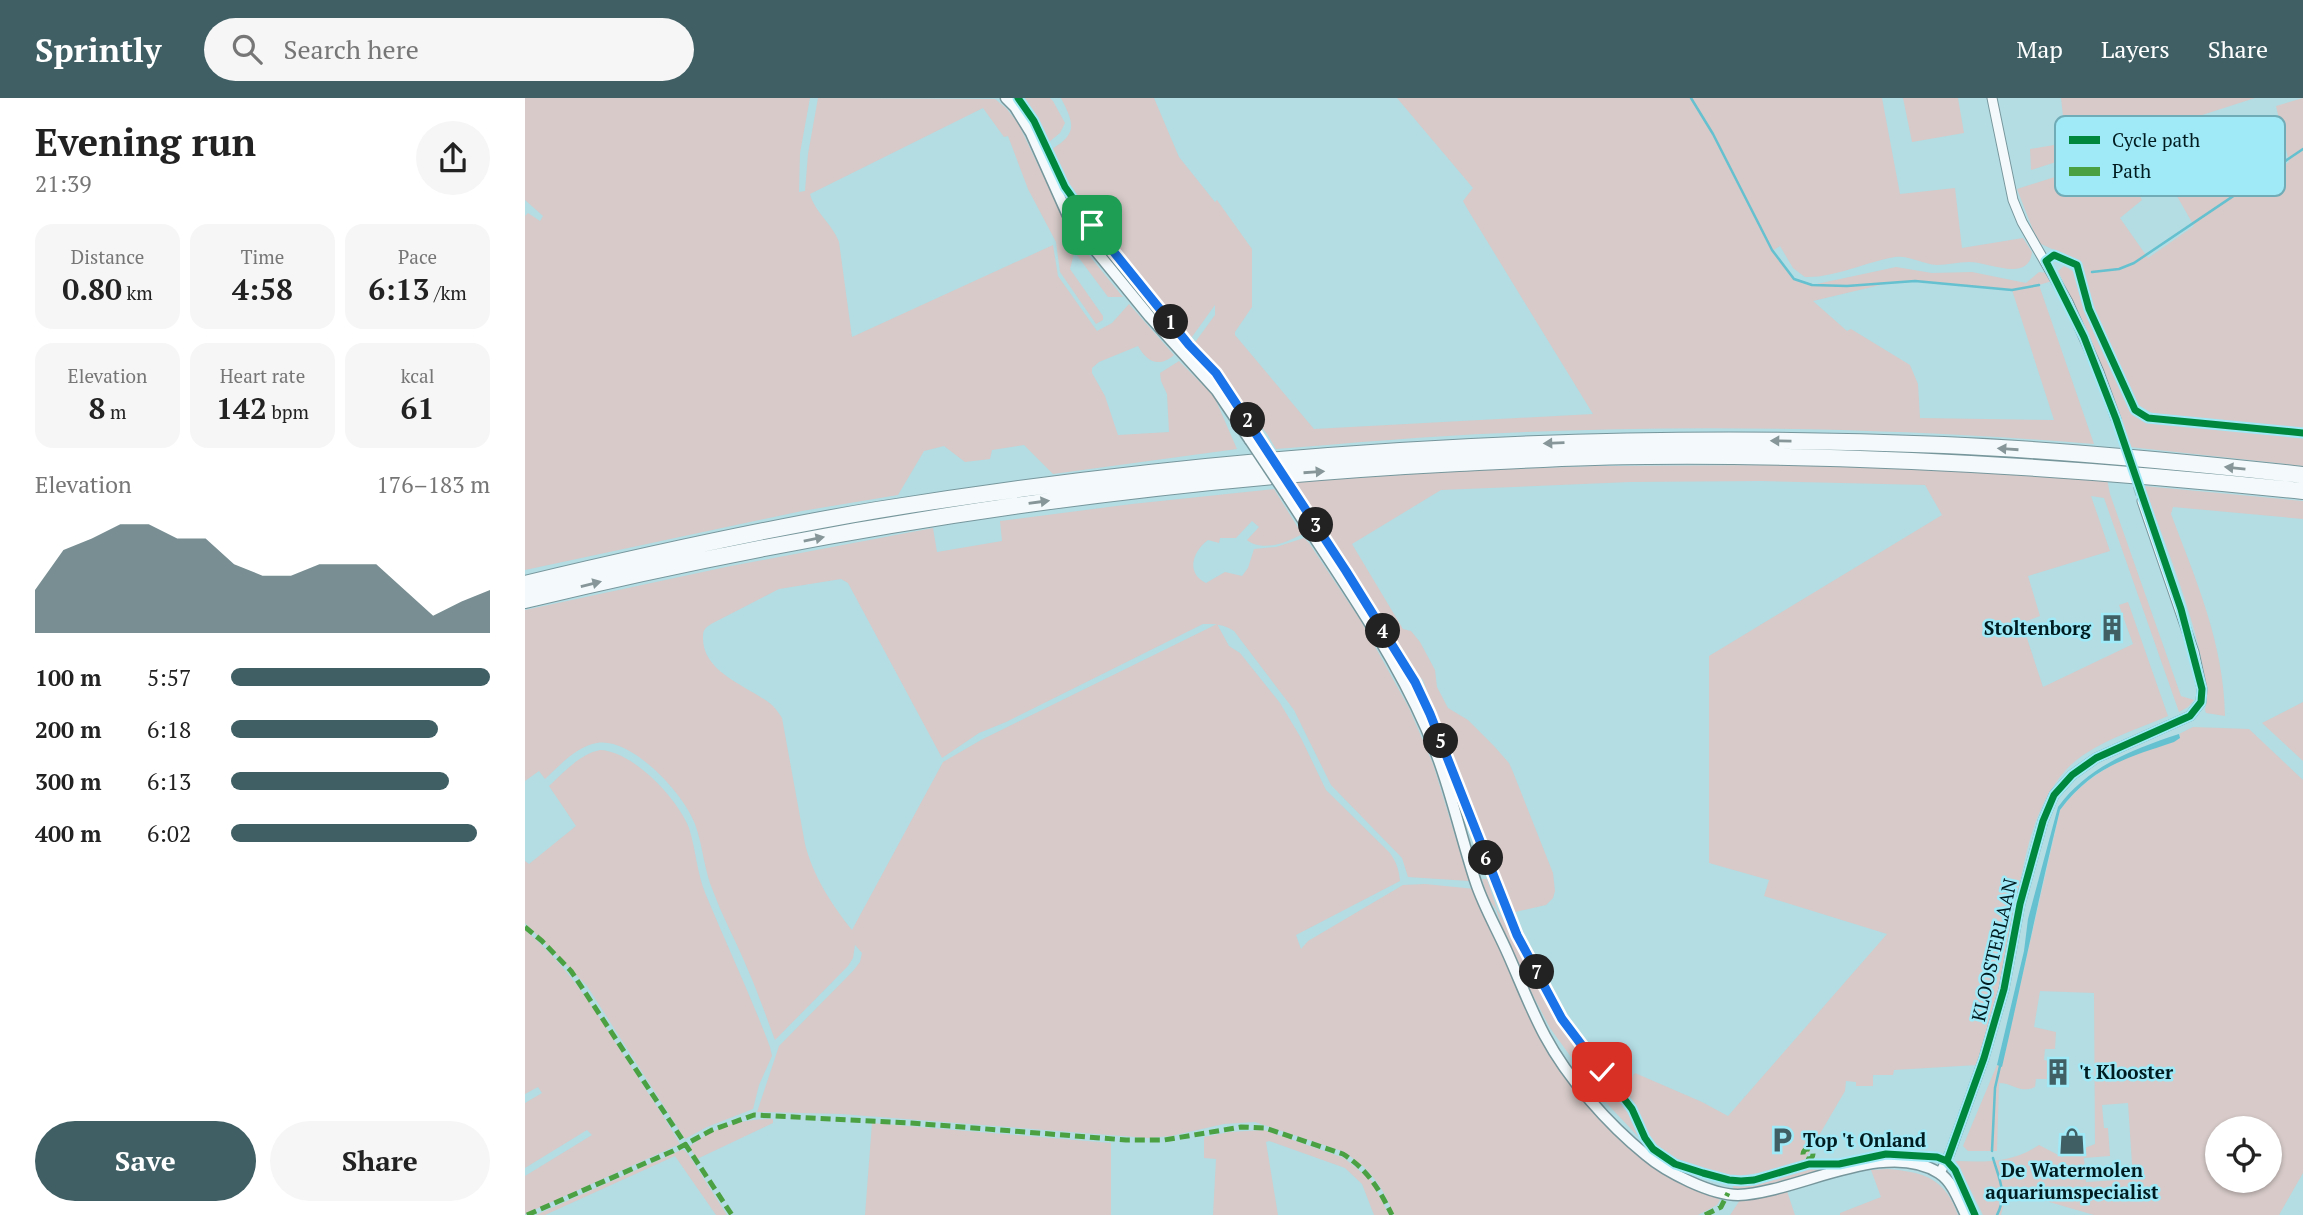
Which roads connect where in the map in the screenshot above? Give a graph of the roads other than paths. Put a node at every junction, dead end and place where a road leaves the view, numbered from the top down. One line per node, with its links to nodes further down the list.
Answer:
1 (1006, 98): 9 (street, bridge)
2 (1992, 98): 3 (street)
3 (2116, 419)
4 (2303, 475): 7 (highway, one-way to 7)
5 (2303, 491): 8 (highway, one-way to 5)
6 (2143, 501): 9 (street, KLOOSTERLAAN)
7 (525, 584)
8 (525, 600)
9 (1940, 1173): 10 (street)
10 (1966, 1215)

